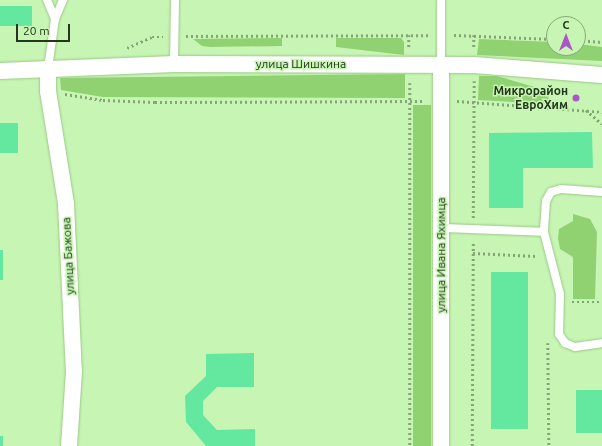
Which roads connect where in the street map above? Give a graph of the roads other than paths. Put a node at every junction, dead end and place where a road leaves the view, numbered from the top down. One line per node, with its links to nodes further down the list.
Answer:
1 (47, 0): 5 (lane)
2 (63, 0): 5 (lane)
3 (175, 0): 6 (lane)
4 (441, 0): 7 (lane)
5 (55, 19): 8 (lane)
6 (174, 64): 7 (street, улица Шишкина); 8 (street, улица Шишкина)
7 (441, 65): 10 (street, улица Шишкина); 12 (street, улица Ивана Яхимца)
8 (48, 68): 9 (street, улица Шишкина); 15 (street, улица Бажова)
9 (0, 71)
10 (602, 75)
11 (602, 192): 13 (lane)
12 (442, 228): 13 (lane); 16 (street, улица Ивана Яхимца)
13 (544, 232): 14 (lane)
14 (602, 343)
15 (69, 446)
16 (441, 446)

